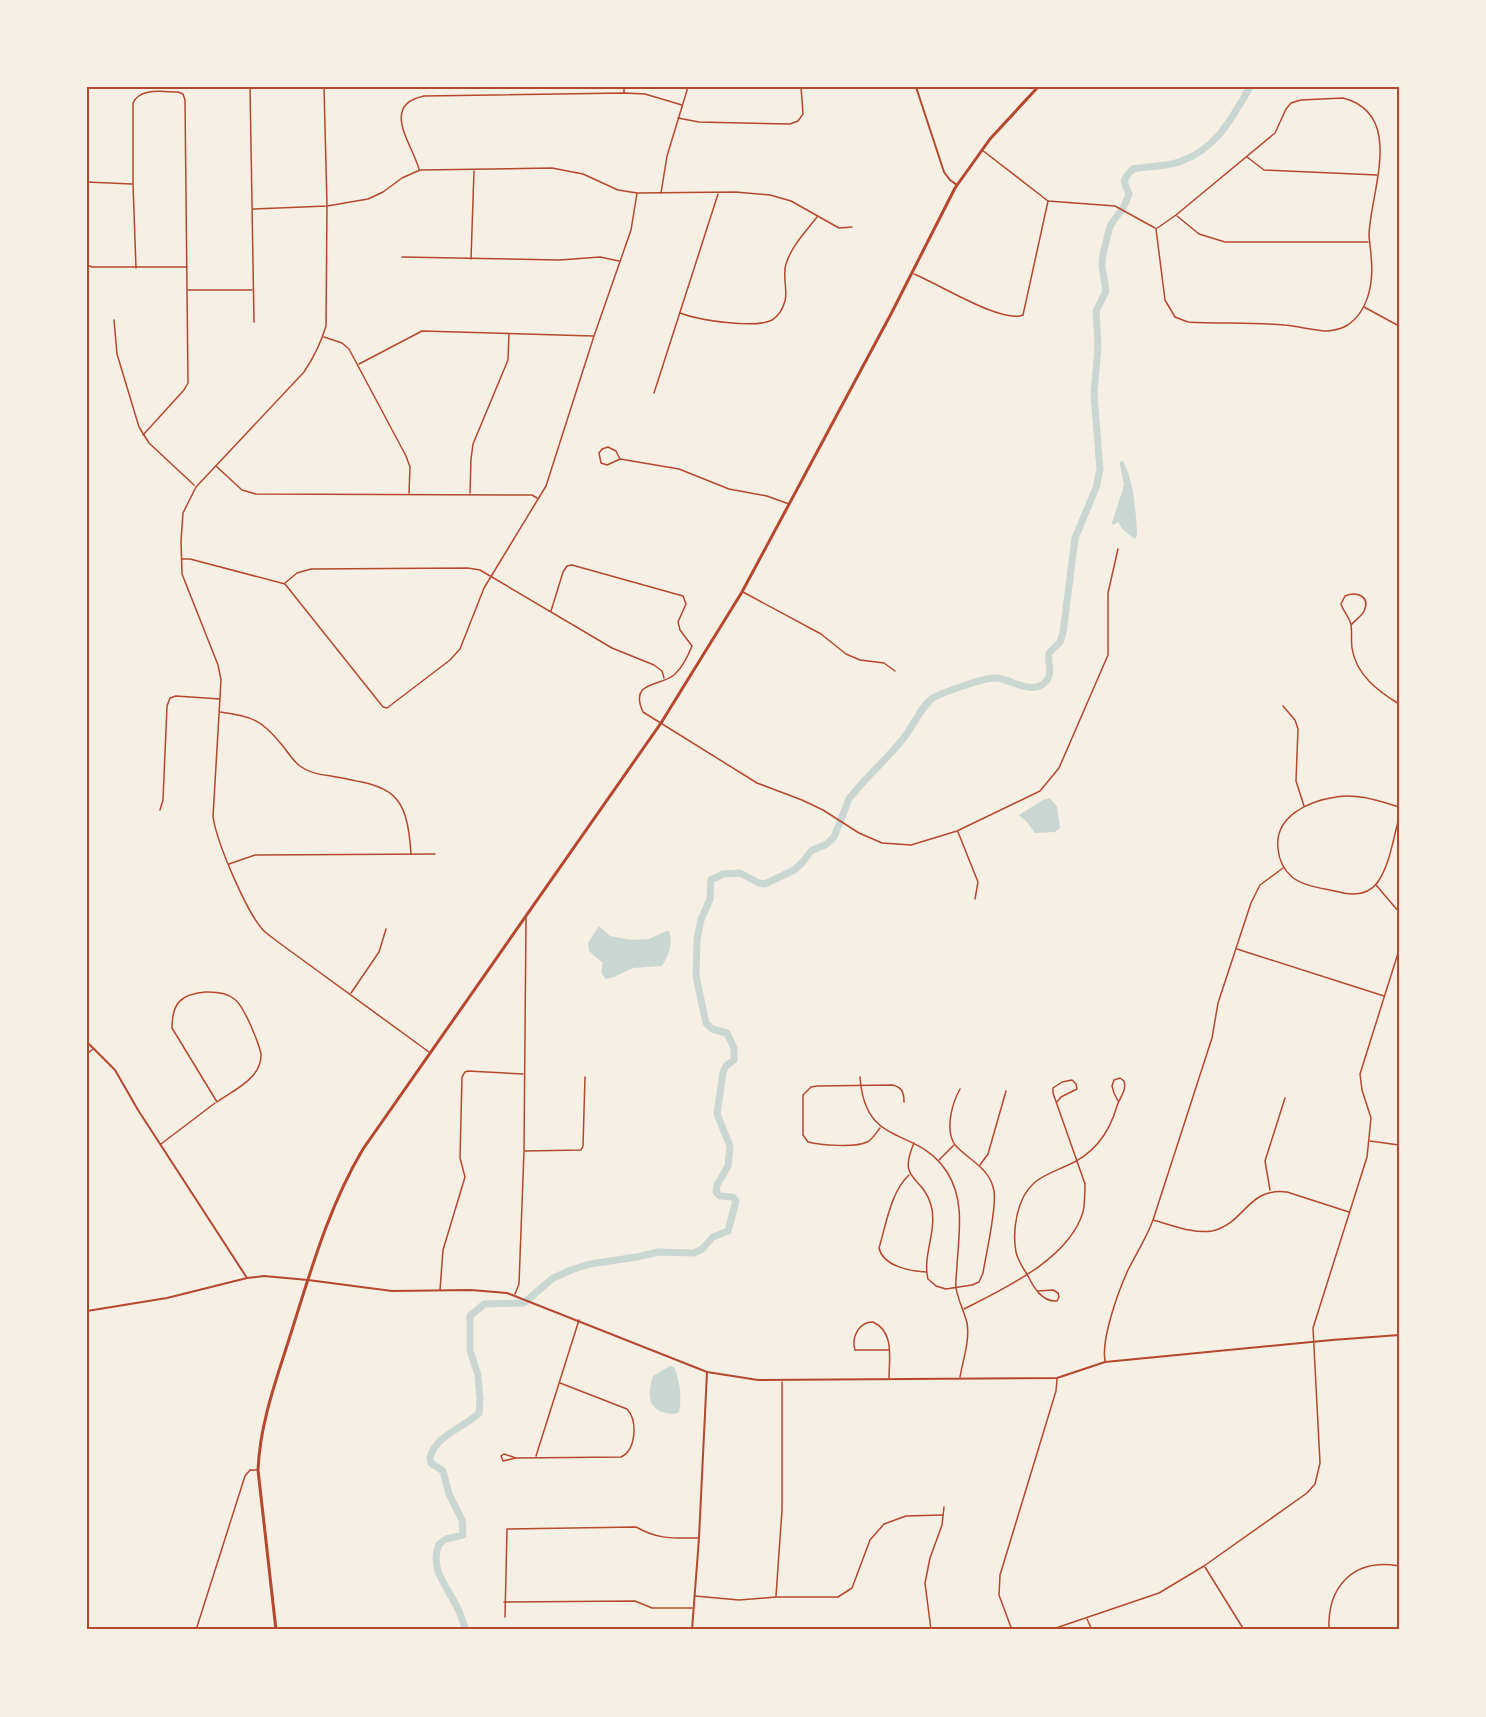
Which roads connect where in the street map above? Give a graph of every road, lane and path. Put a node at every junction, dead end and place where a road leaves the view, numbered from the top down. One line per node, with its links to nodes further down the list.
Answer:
1 (250, 87): 24 (street)
2 (324, 87): 23 (street)
3 (624, 87): 8 (street)
4 (688, 87): 9 (street)
5 (801, 87): 10 (street)
6 (916, 87): 18 (main road)
7 (1038, 87): 11 (main road)
8 (624, 93): 9 (street); 13 (street)
9 (682, 105): 10 (street)
10 (678, 118): 20 (street)
11 (981, 150): 18 (main road); 22 (street)
12 (1247, 157): 15 (street); 15 (street); 25 (street)
13 (420, 170): 14 (street); 23 (street)
14 (474, 170): 19 (street); 31 (street)
15 (1378, 175): 29 (street)
16 (87, 182): 17 (street)
17 (133, 184): 34 (street); 35 (street)
18 (957, 185): 36 (main road)
19 (637, 193): 20 (street); 32 (street)
20 (661, 193): 21 (street)
21 (719, 194): 26 (street); 40 (street)
22 (1048, 201): 28 (street); 36 (street)
23 (327, 206): 24 (street); 46 (street)
24 (253, 209): 38 (street)
25 (1176, 215): 28 (street); 29 (street)
26 (817, 216): 27 (street); 40 (street)
27 (852, 227)
28 (1156, 229): 39 (street)
29 (1369, 242): 39 (street)
30 (402, 257): 31 (street)
31 (471, 259): 32 (street)
32 (620, 261): 45 (street)
33 (87, 265): 35 (street)
34 (187, 267): 35 (street); 37 (street)
35 (136, 268)
36 (913, 273): 56 (main road)
37 (188, 290): 38 (street); 49 (street)
38 (253, 290): 42 (street)
39 (1364, 307): 43 (street)
40 (680, 314): 48 (street)
41 (114, 320): 49 (street)
42 (254, 322)
43 (1399, 327)
44 (509, 333): 45 (street); 47 (street); 54 (street)
45 (594, 336): 55 (street)
46 (323, 337): 47 (street); 51 (street)
47 (359, 364): 53 (street)
48 (654, 393)
49 (143, 435): 52 (street)
50 (620, 459): 50 (street); 56 (street)
51 (216, 466): 52 (street); 53 (street)
52 (196, 486): 58 (street)
53 (409, 494): 54 (street)
54 (470, 494): 55 (street)
55 (538, 499): 59 (street)
56 (789, 505): 61 (main road)
57 (1118, 549): 75 (street)
58 (181, 559): 60 (street); 66 (street)
59 (492, 577): 60 (street); 60 (street); 62 (street)
60 (285, 584)
61 (742, 592): 64 (street); 70 (main road)
62 (551, 611): 65 (street); 65 (street)
63 (1351, 625): 63 (street); 67 (street)
64 (895, 671)
65 (665, 679): 70 (street)
66 (220, 699): 69 (street); 73 (street)
67 (1399, 704)
68 (1284, 706): 71 (street)
69 (220, 712): 76 (street); 78 (street)
70 (661, 723): 75 (street); 83 (main road)
71 (1304, 806): 72 (street); 79 (street)
72 (1399, 807)
73 (160, 810)
74 (1399, 818): 80 (street)
75 (957, 831): 81 (street)
76 (411, 854): 77 (street); 78 (street)
77 (435, 854)
78 (228, 865): 87 (street)
79 (1283, 868): 80 (street); 85 (street)
80 (1376, 885): 82 (street)
81 (975, 899)
82 (1399, 912)
83 (526, 917): 91 (main road); 93 (street)
84 (386, 929): 87 (street)
85 (1236, 949): 88 (street); 117 (street)
86 (1399, 950): 88 (street)
87 (350, 993): 91 (street)
88 (1384, 996): 105 (street)
89 (87, 1044): 90 (main road)
90 (94, 1049): 92 (street); 107 (main road)
91 (429, 1052): 121 (main road)
92 (87, 1054)
93 (524, 1074): 110 (street); 123 (street)
94 (585, 1077): 110 (street)
95 (860, 1077): 96 (street)
96 (861, 1084): 102 (street); 104 (street); 104 (street)
97 (960, 1089): 108 (street)
98 (1006, 1091): 113 (street)
99 (1285, 1098): 115 (street)
100 (1118, 1101): 100 (street); 112 (street)
101 (217, 1102): 101 (street); 107 (street)
102 (904, 1102)
103 (1057, 1102): 103 (street); 112 (street)
104 (881, 1127): 106 (street)
105 (1370, 1141): 109 (street); 116 (street)
106 (914, 1143): 111 (street); 114 (street)
107 (161, 1144): 120 (main road)
108 (955, 1145): 111 (street); 113 (street)
109 (1399, 1145)
110 (524, 1151): 125 (street)
111 (939, 1160): 122 (street)
112 (1078, 1161): 119 (street); 119 (street)
113 (980, 1165): 122 (street)
114 (909, 1174): 118 (street); 118 (street)
115 (1270, 1191): 116 (street); 117 (street)
116 (1350, 1212): 130 (street)
117 (1153, 1220): 132 (street)
118 (927, 1272): 122 (street)
119 (1027, 1275): 124 (street); 126 (street)
120 (246, 1278): 121 (main road); 127 (main road)
121 (308, 1280): 123 (main road); 141 (main road)
122 (956, 1287): 126 (street)
123 (440, 1291): 125 (main road)
124 (1037, 1291): 124 (street)
125 (515, 1294): 128 (main road)
126 (963, 1310): 134 (street)
127 (87, 1311)
128 (579, 1320): 133 (main road); 138 (street)
129 (1399, 1335): 130 (main road)
130 (1313, 1342): 132 (main road); 145 (street)
131 (889, 1350): 131 (street); 136 (street)
132 (1105, 1362): 135 (main road)
133 (707, 1372): 137 (main road); 144 (main road)
134 (960, 1378): 135 (main road); 136 (main road)
135 (1057, 1378): 157 (street)
136 (889, 1380): 137 (main road)
137 (782, 1381): 148 (street)
138 (560, 1383): 139 (street); 139 (street)
139 (536, 1457): 140 (street)
140 (516, 1458)
141 (258, 1470): 153 (street); 154 (main road)
142 (944, 1508): 143 (street)
143 (943, 1515): 148 (street); 156 (street)
144 (699, 1538): 147 (main road); 149 (street)
145 (1204, 1566): 152 (street); 160 (street)
146 (1399, 1566): 161 (street)
147 (694, 1596): 148 (street); 150 (main road)
148 (776, 1597)
149 (504, 1602): 150 (street); 151 (street)
150 (693, 1608): 155 (main road)
151 (505, 1617)
152 (1087, 1618): 158 (street); 159 (street)
153 (196, 1630)
154 (276, 1630)
155 (692, 1630)
156 (930, 1630)
157 (1012, 1630)
158 (1050, 1630)
159 (1092, 1630)
160 (1244, 1630)
161 (1329, 1630)

